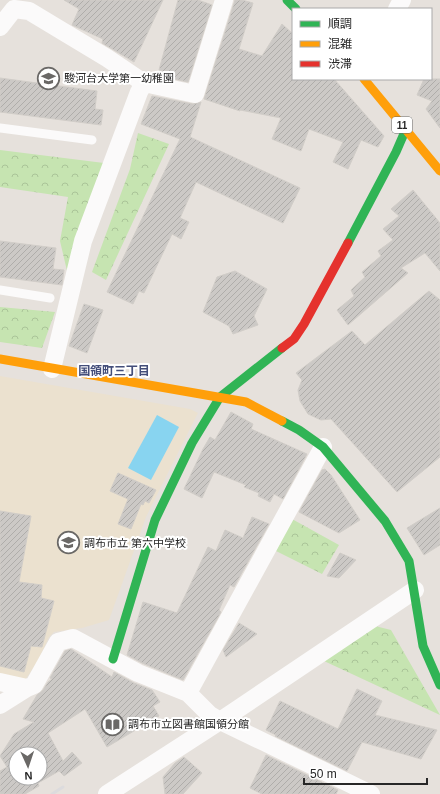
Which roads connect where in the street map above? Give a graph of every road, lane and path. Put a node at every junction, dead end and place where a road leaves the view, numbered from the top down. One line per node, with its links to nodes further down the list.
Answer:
1 (224, 0): 6 (street)
2 (287, 0): 3 (street)
3 (295, 8)
4 (0, 27): 6 (street)
5 (365, 80): 8 (street, 11)
6 (144, 83): 14 (street)
7 (0, 128): 9 (lane)
8 (406, 130): 10 (street, 11); 15 (street)
9 (92, 140)
10 (440, 171)
11 (0, 290): 12 (lane)
12 (50, 298)
13 (0, 359): 14 (street)
14 (52, 369): 15 (street)
15 (220, 397): 16 (street); 18 (street)
16 (323, 447): 17 (street); 22 (street)
17 (415, 590): 20 (street); 24 (street)
18 (113, 659): 21 (street); 22 (street)
19 (0, 682): 21 (street)
20 (440, 686)
21 (27, 688): 23 (street)
22 (188, 693): 24 (street)
23 (0, 705)
24 (220, 721): 25 (street); 26 (street)
25 (107, 794)
26 (370, 794)

